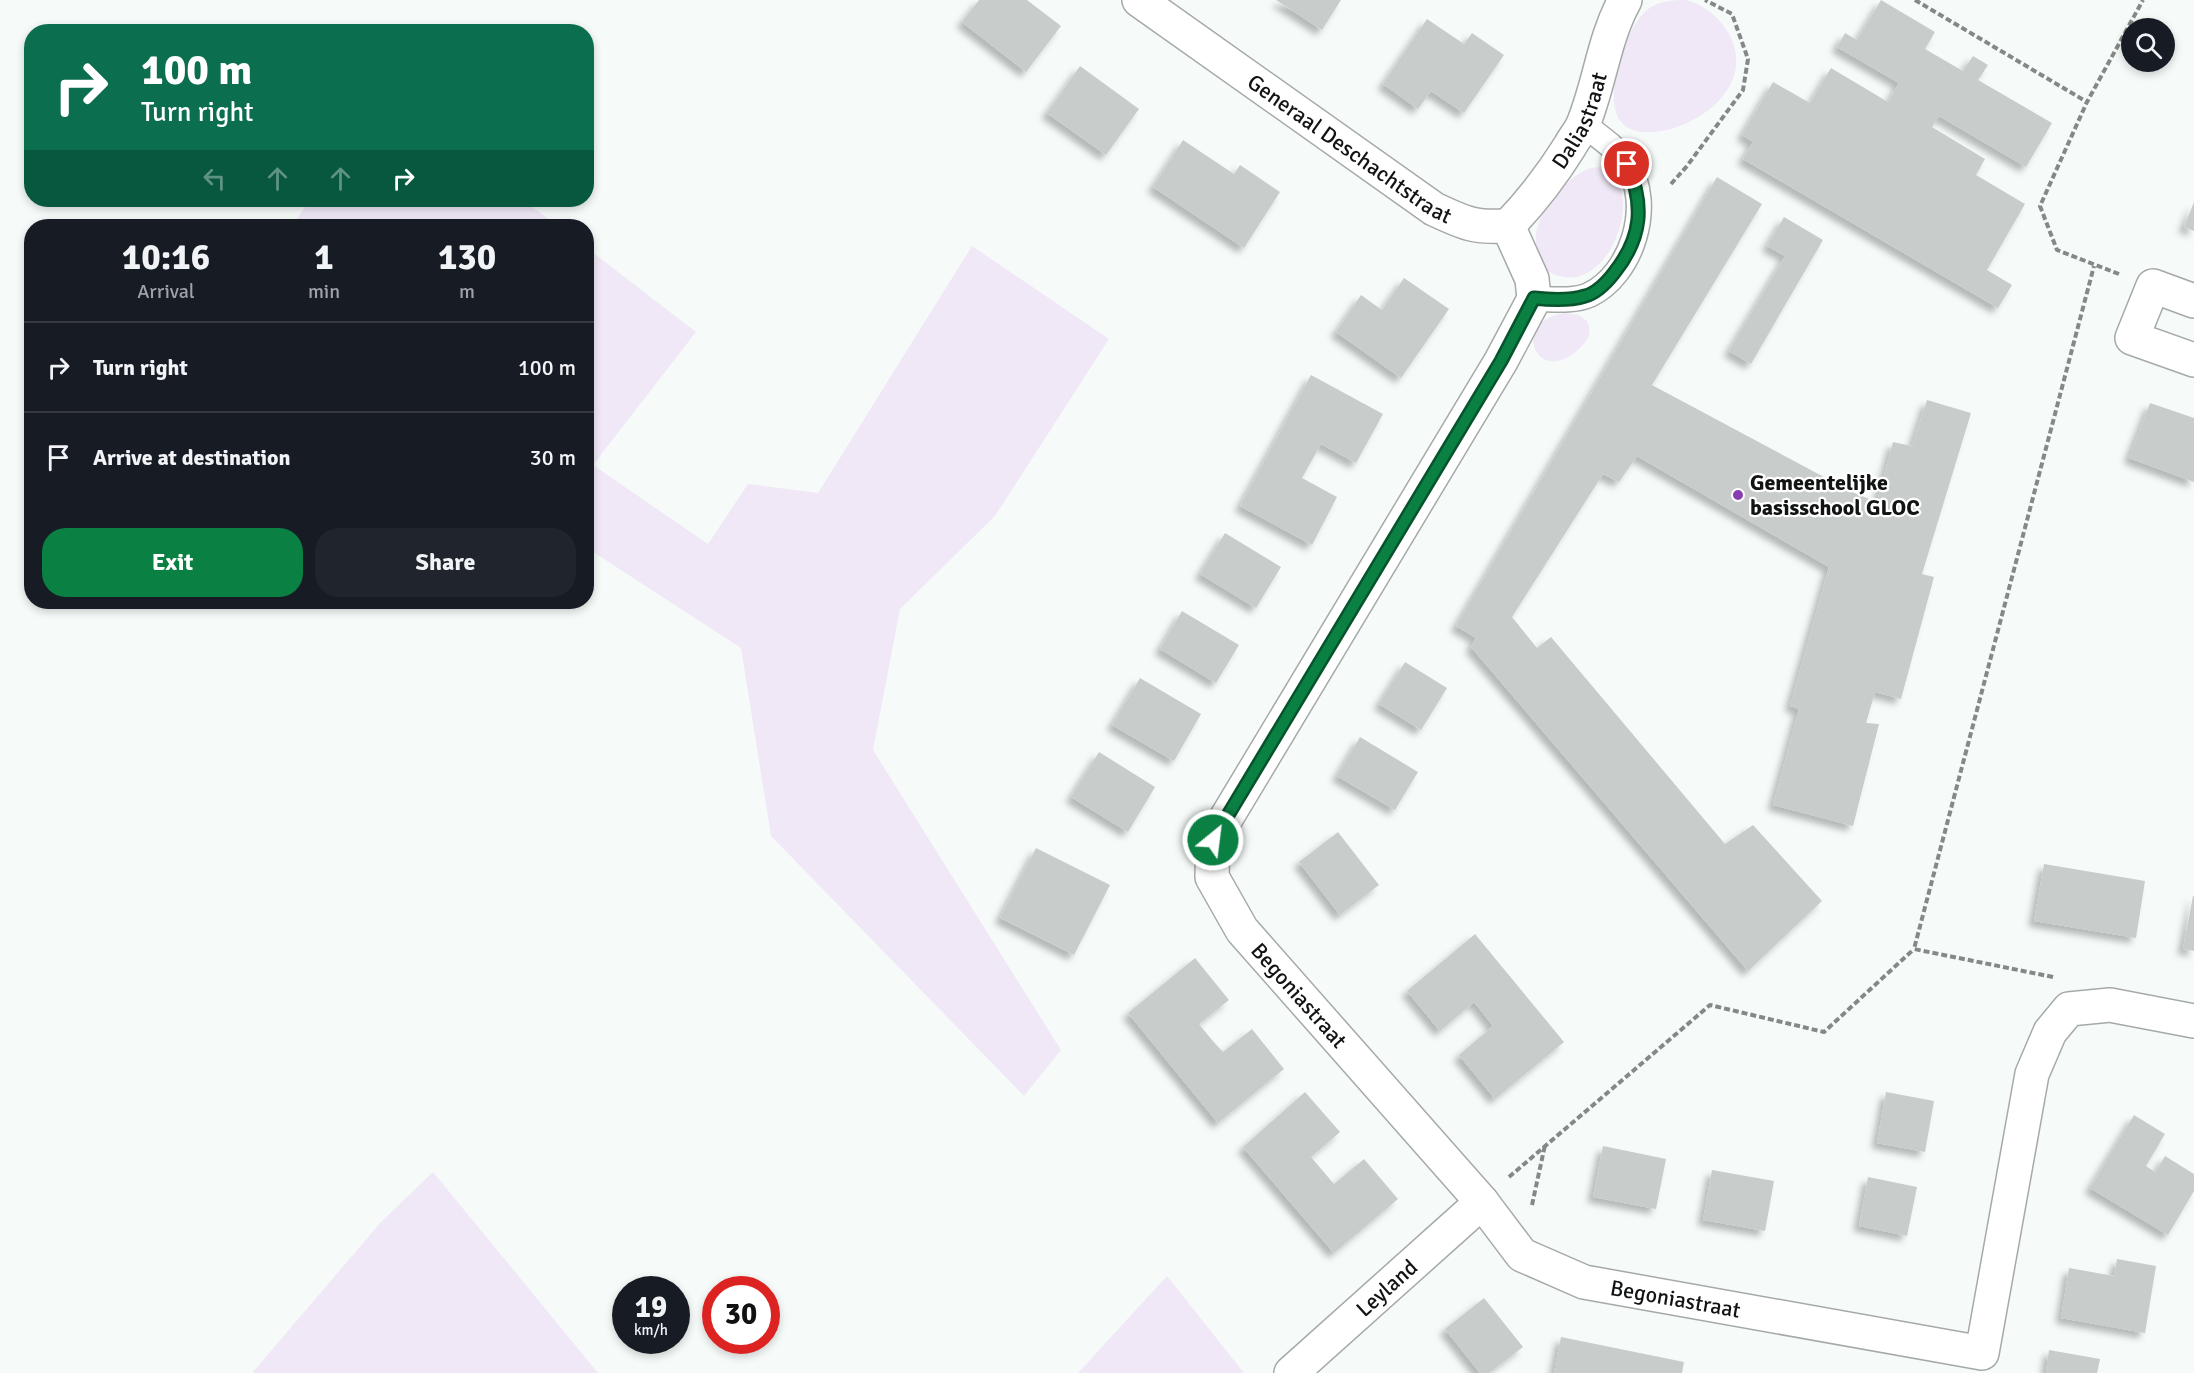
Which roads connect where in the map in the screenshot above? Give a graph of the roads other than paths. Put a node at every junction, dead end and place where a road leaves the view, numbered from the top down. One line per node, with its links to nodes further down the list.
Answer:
1 (1139, 0): 4 (street, Generaal Deschachtstraat)
2 (1625, 0): 3 (street, Daliastraat)
3 (1583, 124): 4 (street, Daliastraat); 5 (lane)
4 (1508, 226): 5 (street)
5 (1534, 298): 9 (street, Begoniastraat)
6 (2194, 301): 7 (street)
7 (2194, 360)
8 (2194, 1021): 10 (street, Begoniastraat)
9 (1482, 1202): 10 (street, Begoniastraat); 11 (street, Leyland)
10 (1992, 1363)
11 (1290, 1373)

